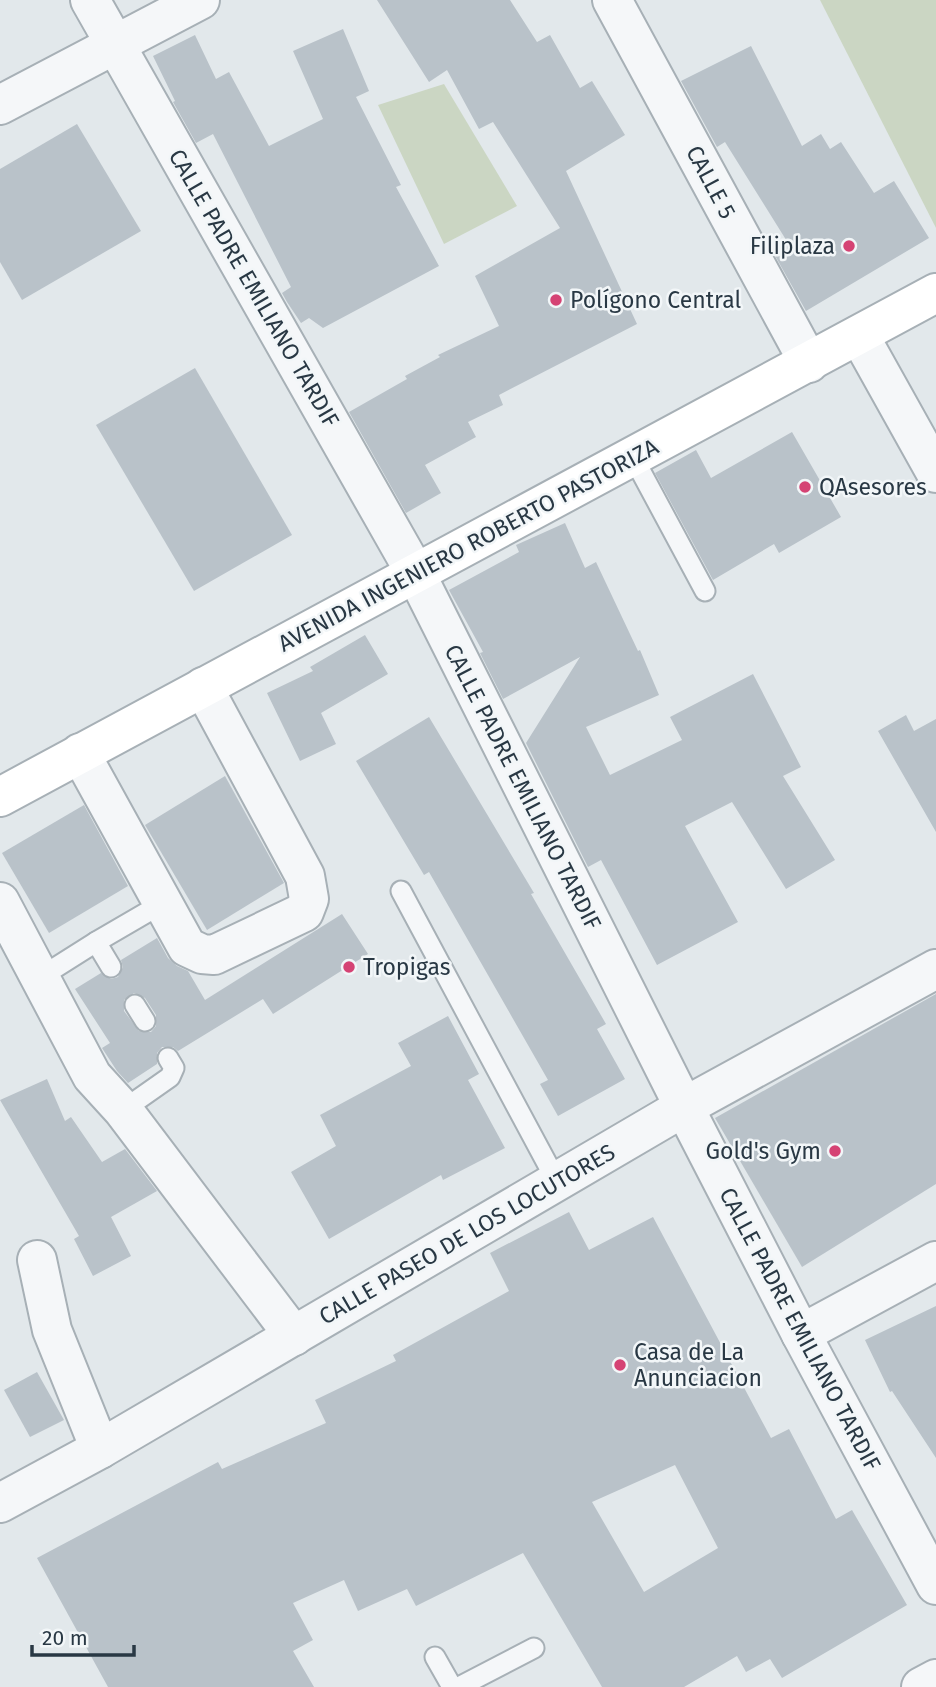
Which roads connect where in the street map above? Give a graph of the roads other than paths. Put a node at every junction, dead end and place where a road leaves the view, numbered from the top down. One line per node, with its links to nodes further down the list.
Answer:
1 (90, 0): 4 (street, CALLE PADRE EMILIANO TARDIF)
2 (200, 0): 4 (street)
3 (612, 0): 8 (street, CALLE 5)
4 (115, 45): 5 (street); 11 (street, CALLE PADRE EMILIANO TARDIF)
5 (0, 105)
6 (936, 293): 7 (street, AVENIDA INGENIERO ROBERTO PASTORIZA)
7 (859, 335): 8 (street, AVENIDA INGENIERO ROBERTO PASTORIZA); 10 (street)
8 (809, 363): 9 (street, AVENIDA INGENIERO ROBERTO PASTORIZA)
9 (633, 457): 11 (street, AVENIDA INGENIERO ROBERTO PASTORIZA); 12 (lane)
10 (936, 473)
11 (416, 574): 13 (street, AVENIDA INGENIERO ROBERTO PASTORIZA); 24 (street, CALLE PADRE EMILIANO TARDIF)
12 (705, 591)
13 (203, 687): 14 (street, AVENIDA INGENIERO ROBERTO PASTORIZA); 18 (street)
14 (80, 753): 15 (street, AVENIDA INGENIERO ROBERTO PASTORIZA); 18 (street)
15 (0, 797)
16 (401, 891): 26 (lane)
17 (0, 902): 22 (street)
18 (163, 903): 19 (lane)
19 (96, 942): 20 (lane); 22 (lane)
20 (111, 967)
21 (936, 969): 24 (street, CALLE PASEO DE LOS LOCUTORES)
22 (39, 978): 25 (street)
23 (168, 1058): 25 (lane)
24 (684, 1107): 26 (street, CALLE PASEO DE LOS LOCUTORES); 29 (street, CALLE PADRE EMILIANO TARDIF)
25 (123, 1111): 30 (street)
26 (557, 1182): 30 (street, CALLE PASEO DE LOS LOCUTORES)
27 (37, 1260): 31 (street)
28 (936, 1261): 29 (street)
29 (801, 1334): 33 (street, CALLE PADRE EMILIANO TARDIF)
30 (294, 1336): 31 (street, CALLE PASEO DE LOS LOCUTORES)
31 (100, 1449): 32 (street, CALLE PASEO DE LOS LOCUTORES)
32 (0, 1503)
33 (936, 1585)
34 (534, 1648): 38 (lane)
35 (435, 1657): 37 (lane)
36 (936, 1679): 39 (street)
37 (452, 1687)
38 (459, 1687)
39 (922, 1687)

